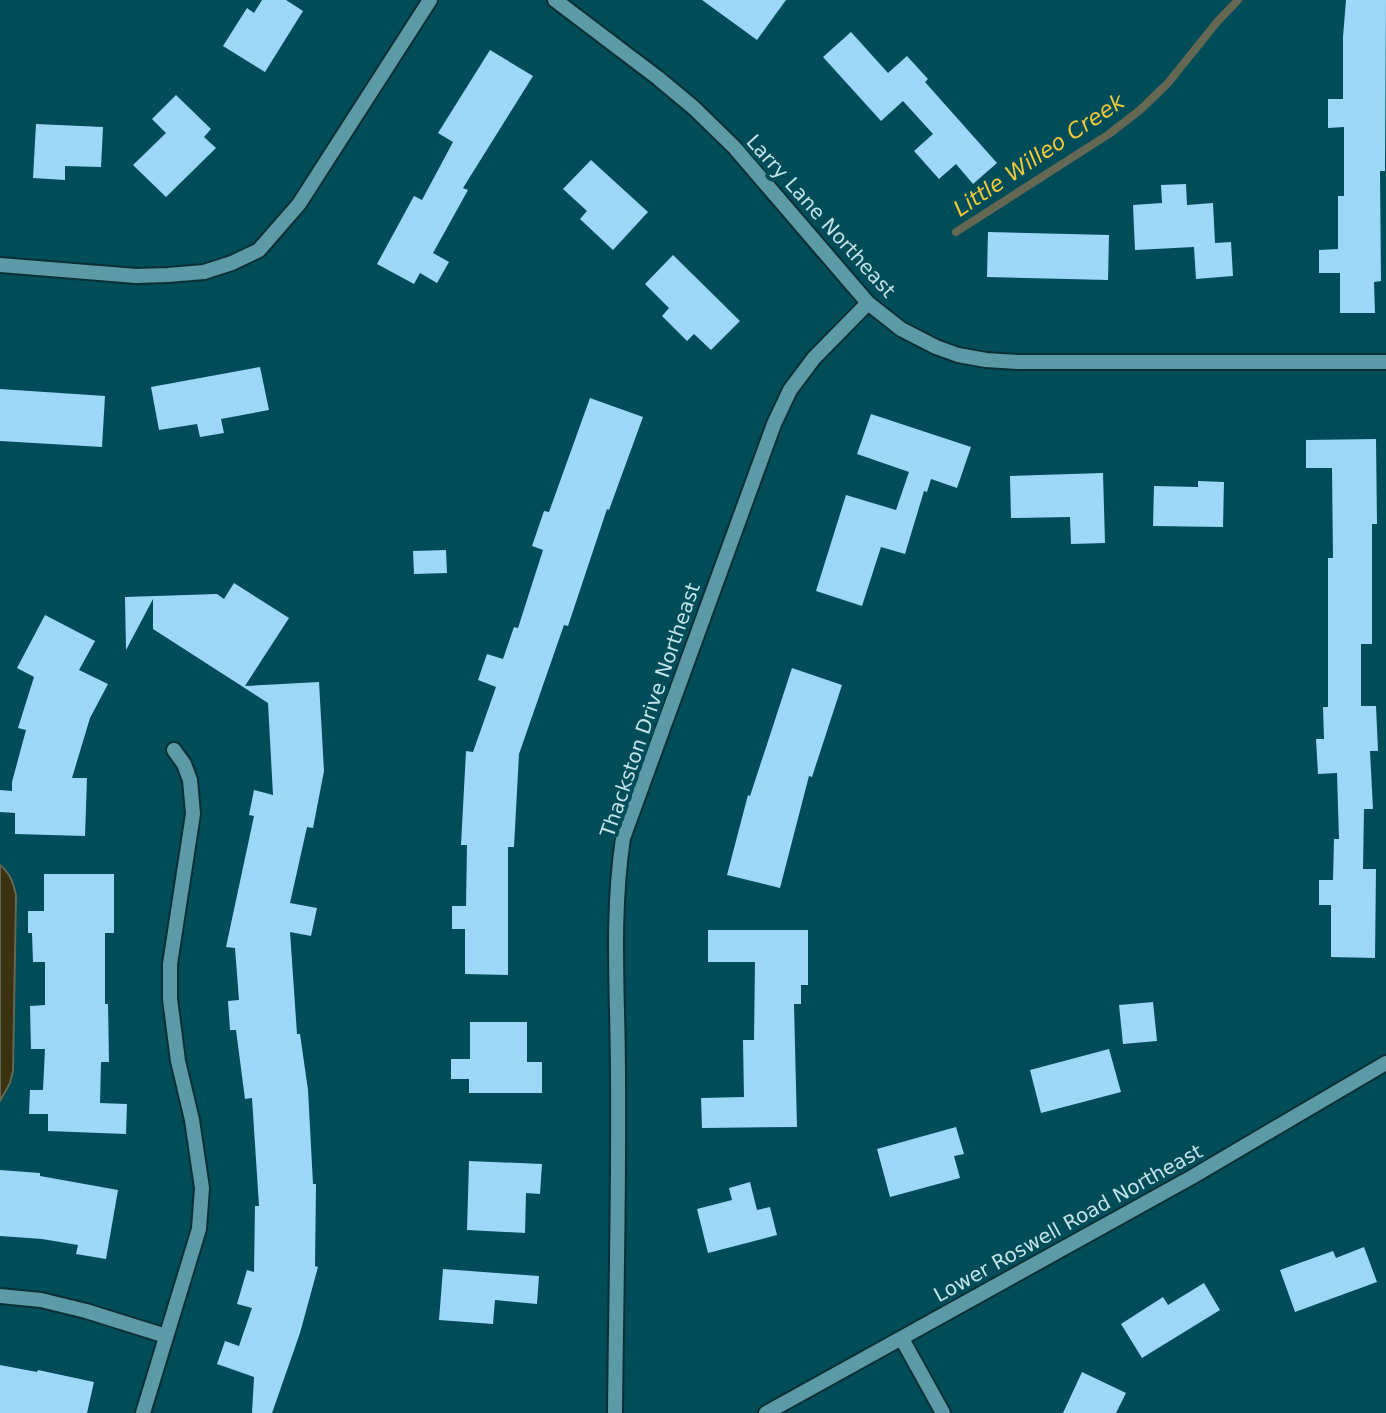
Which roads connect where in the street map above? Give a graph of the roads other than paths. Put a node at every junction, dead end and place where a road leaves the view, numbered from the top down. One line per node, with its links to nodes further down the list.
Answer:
1 (430, 0): 3 (street)
2 (555, 0): 4 (street, Larry Lane Northeast)
3 (0, 265)
4 (868, 303): 5 (street, Larry Lane Northeast); 12 (street, Thackston Drive Northeast)
5 (1386, 362)
6 (174, 750): 9 (street)
7 (1386, 1063): 10 (street, Lower Roswell Road Northeast)
8 (0, 1296): 9 (street)
9 (166, 1336): 11 (street)
10 (902, 1339): 13 (street, Lower Roswell Road Northeast); 14 (street)
11 (143, 1413)
12 (615, 1413)
13 (766, 1413)
14 (943, 1413)

